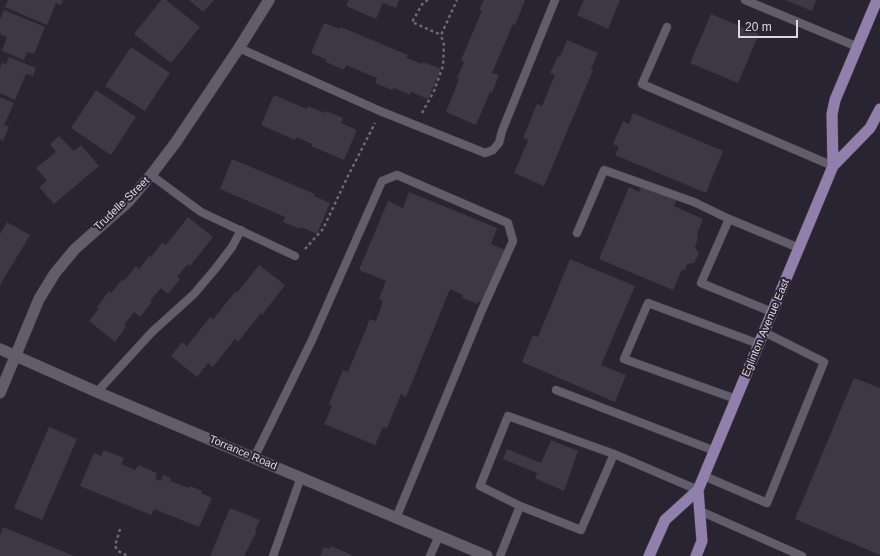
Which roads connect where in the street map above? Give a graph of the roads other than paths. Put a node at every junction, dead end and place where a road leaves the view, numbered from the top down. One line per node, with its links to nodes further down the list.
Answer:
1 (269, 0): 7 (street, Trudelle Street)
2 (555, 0): 7 (lane)
3 (745, 0): 6 (lane)
4 (877, 0): 6 (main road, Eglinton Avenue East)
5 (666, 27): 9 (lane)
6 (858, 47): 9 (main road, Eglinton Avenue East)
7 (239, 48): 10 (street, Trudelle Street)
8 (880, 109): 9 (main road, Eglinton Avenue East)
9 (833, 166): 14 (main road, Eglinton Avenue East)
10 (151, 175): 12 (lane); 20 (street, Trudelle Street)
11 (729, 219): 13 (lane); 14 (lane); 16 (lane)
12 (241, 230): 15 (lane); 22 (lane)
13 (577, 233)
14 (799, 248): 16 (main road, Eglinton Avenue East)
15 (295, 256)
16 (772, 312): 17 (main road, Eglinton Avenue East)
17 (764, 332): 18 (main road, Eglinton Avenue East); 28 (lane)
18 (759, 344): 24 (main road, Eglinton Avenue East); 24 (lane)
19 (0, 349): 20 (street, Torrance Road)
20 (16, 356): 22 (street, Torrance Road); 23 (street, Trudelle Street)
21 (556, 390): 25 (lane)
22 (97, 392): 27 (street, Torrance Road)
23 (0, 393)
24 (736, 399): 25 (main road, Eglinton Avenue East)
25 (715, 451): 28 (main road, Eglinton Avenue East)
26 (614, 454): 30 (lane); 31 (lane); 31 (lane)
27 (254, 458): 29 (street, Torrance Road); 33 (lane)
28 (704, 476): 30 (main road, Eglinton Avenue East)
29 (301, 478): 33 (street, Torrance Road); 35 (lane)
30 (698, 490): 32 (main road, Eglinton Avenue East); 39 (main road, Eglinton Avenue East)
31 (520, 506): 38 (lane)
32 (700, 511): 40 (main road, Eglinton Avenue East); 41 (lane)
33 (396, 518): 34 (street, Torrance Road)
34 (439, 536): 36 (lane); 37 (street, Torrance Road)
35 (274, 556)
36 (430, 556)
37 (487, 556)
38 (500, 556)
39 (649, 556)
40 (696, 556)
41 (802, 556)

